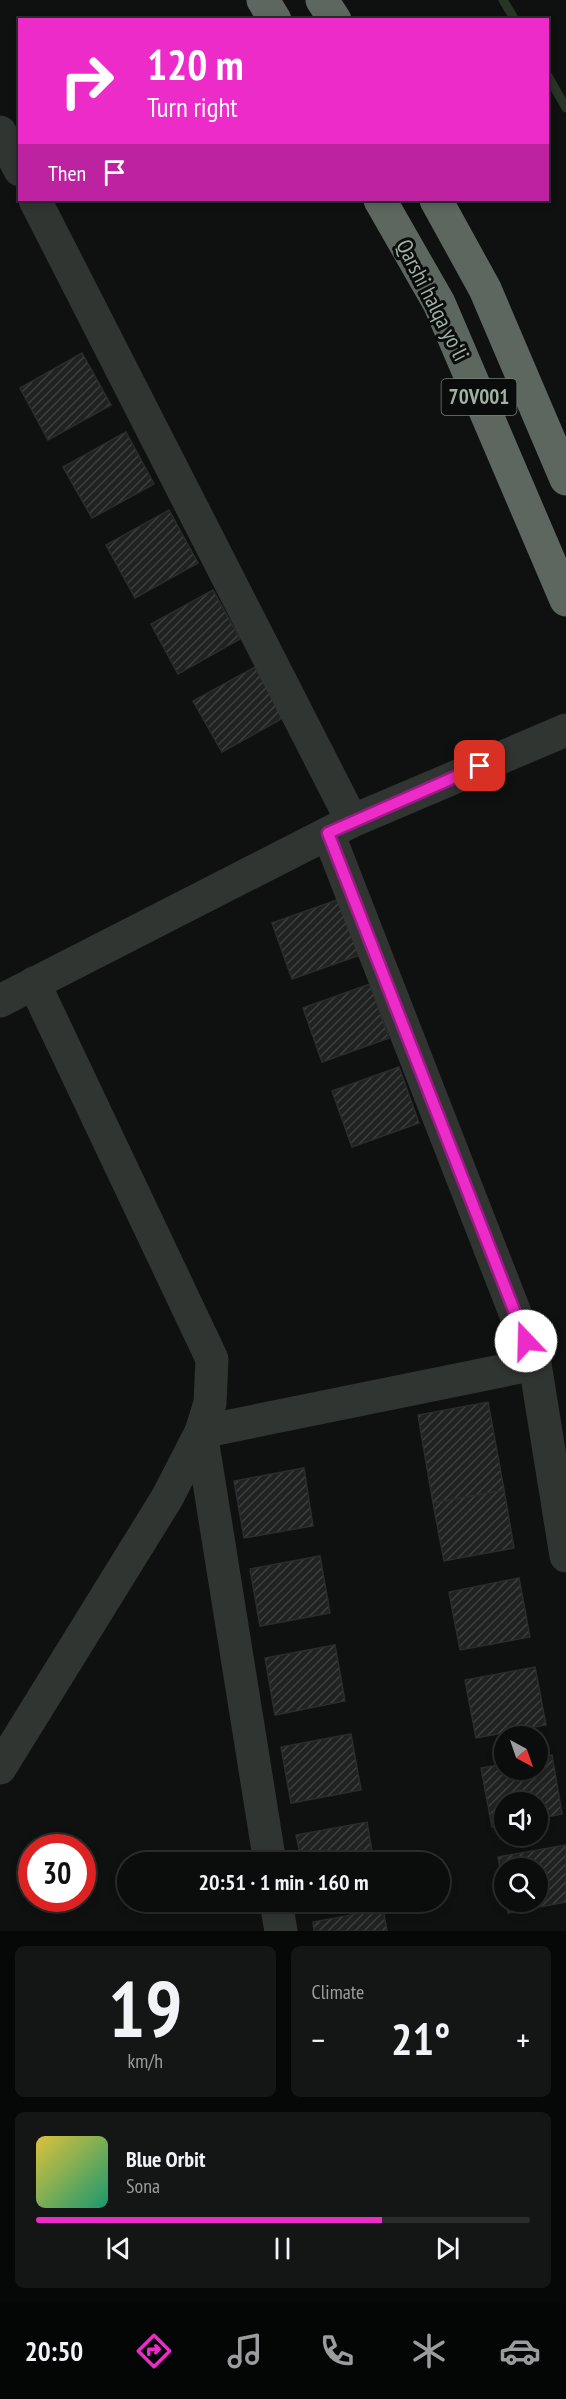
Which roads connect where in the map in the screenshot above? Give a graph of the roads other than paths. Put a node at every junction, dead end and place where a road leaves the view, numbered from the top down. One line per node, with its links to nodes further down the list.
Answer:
1 (263, 0): 3 (highway)
2 (322, 0): 4 (highway)
3 (274, 18)
4 (334, 18)
5 (0, 132): 6 (street)
6 (18, 166)
7 (35, 201): 13 (street)
8 (381, 201): 11 (highway, Qarshi halqa yoʻli / 70V001)
9 (437, 201): 10 (highway, 70V001)
10 (566, 479)
11 (566, 600)
12 (566, 730): 13 (street)
13 (340, 827): 14 (street); 16 (street)
14 (34, 983): 15 (street); 17 (street)
15 (0, 1001)
16 (535, 1364): 17 (street); 18 (street)
17 (201, 1432): 19 (street); 20 (street)
18 (566, 1556)
19 (0, 1768)
20 (268, 1852)
21 (278, 1912): 22 (street)
22 (281, 1931)

